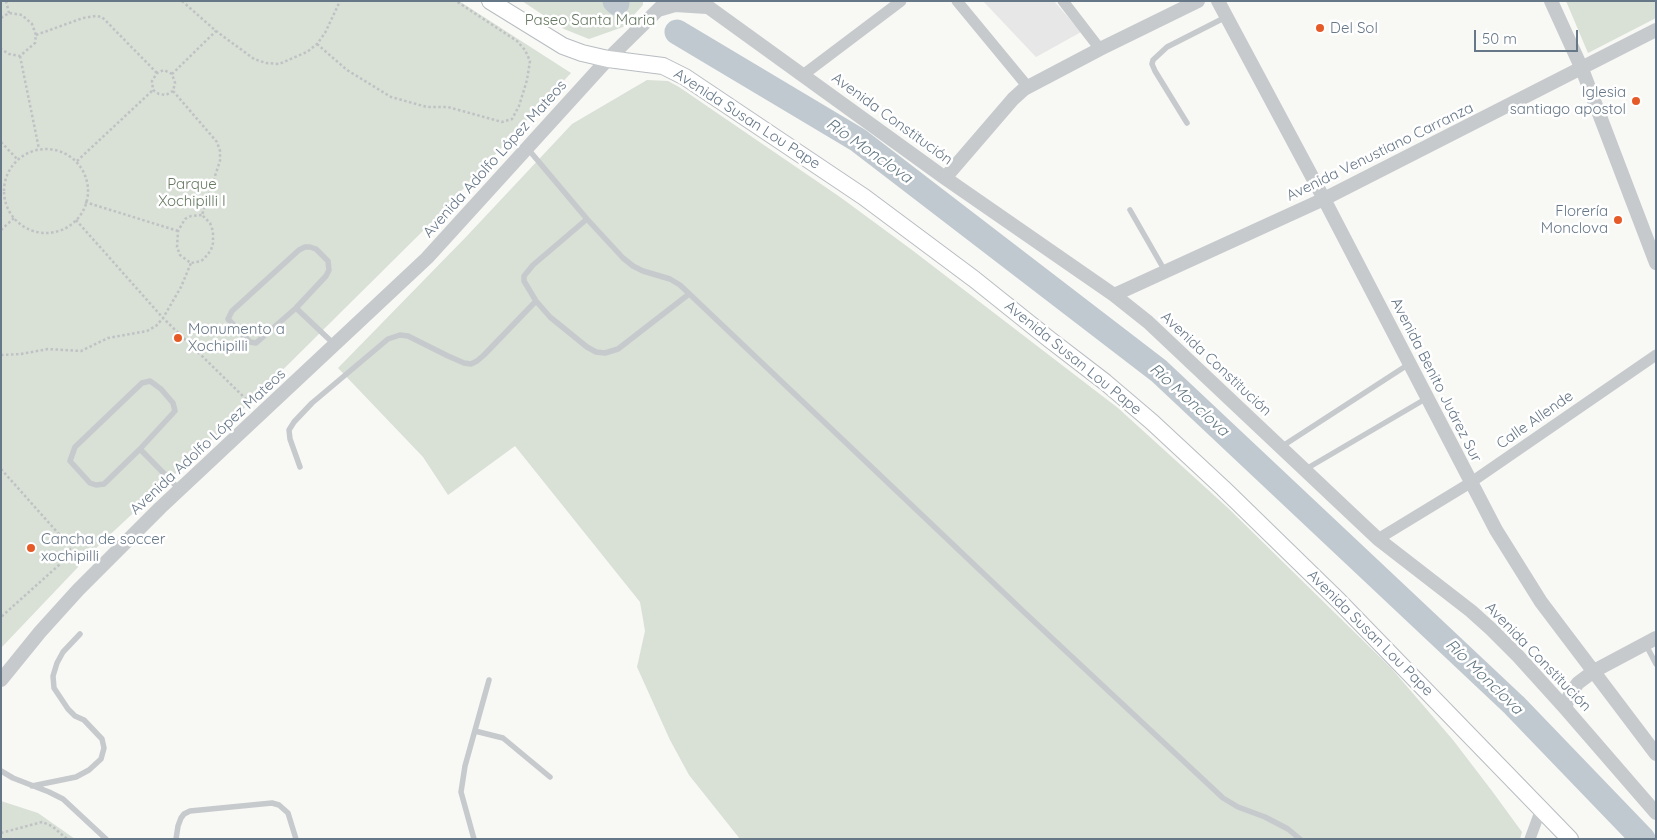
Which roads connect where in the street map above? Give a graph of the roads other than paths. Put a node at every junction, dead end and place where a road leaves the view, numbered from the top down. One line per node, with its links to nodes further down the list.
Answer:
1 (490, 1): 13 (main road, Avenida Susan Lou Pape)
2 (900, 1): 15 (street)
3 (957, 1): 16 (street)
4 (1063, 1): 12 (street)
5 (1198, 1): 12 (street)
6 (1218, 1): 10 (street, Avenida Benito Juárez Sur)
7 (1551, 1): 14 (street)
8 (662, 4): 9 (street); 13 (street, Avenida Adolfo López Mateos)
9 (704, 4): 15 (street, Avenida Constitución)
10 (1226, 16): 17 (lane); 20 (street, Avenida Benito Juárez Sur)
11 (1656, 30): 14 (street, Avenida Venustiano Carranza)
12 (1100, 48): 16 (street)
13 (608, 59): 18 (street, Avenida Adolfo López Mateos); 52 (main road, Avenida Susan Lou Pape)
14 (1582, 69): 20 (street, Avenida Venustiano Carranza); 23 (street)
15 (803, 75): 19 (street, Avenida Constitución)
16 (1028, 87): 19 (street)
17 (1187, 123)
18 (528, 148): 22 (lane); 29 (street, Avenida Adolfo López Mateos)
19 (945, 178): 26 (street, Avenida Constitución)
20 (1324, 199): 24 (street, Avenida Venustiano Carranza); 31 (street, Avenida Benito Juárez Sur)
21 (1130, 210): 24 (lane)
22 (587, 219): 25 (lane); 27 (lane)
23 (1656, 264)
24 (1165, 271): 26 (street, Avenida Venustiano Carranza)
25 (690, 294): 27 (lane); 58 (lane)
26 (1114, 294): 33 (street, Avenida Constitución)
27 (536, 301): 35 (lane)
28 (296, 308): 28 (lane); 29 (lane)
29 (335, 345): 38 (street, Avenida Adolfo López Mateos)
30 (1656, 355): 37 (street, Calle Allende)
31 (1409, 364): 32 (street, Avenida Benito Juárez Sur); 33 (lane)
32 (1427, 398): 36 (lane); 37 (street, Avenida Benito Juárez Sur)
33 (1280, 447): 36 (street, Avenida Constitución)
34 (140, 449): 34 (lane); 38 (lane)
35 (300, 467)
36 (1304, 470): 39 (street, Avenida Constitución)
37 (1470, 483): 39 (street, Calle Allende); 43 (street, Avenida Benito Juárez Sur)
38 (180, 490): 44 (street, Avenida Adolfo López Mateos)
39 (1378, 539): 46 (street, Avenida Constitución)
40 (80, 634): 51 (lane)
41 (1650, 640): 42 (lane); 43 (street)
42 (1656, 664)
43 (1594, 671): 46 (street); 48 (street, Avenida Benito Juárez Sur)
44 (3, 674)
45 (489, 680): 47 (lane)
46 (1565, 708): 53 (street, Avenida Constitución)
47 (475, 731): 50 (lane); 57 (lane)
48 (1656, 754)
49 (1, 772): 51 (lane)
50 (550, 777)
51 (32, 786): 54 (lane)
52 (1541, 809): 59 (street); 60 (main road, Avenida Susan Lou Pape)
53 (1656, 813)
54 (106, 839)
55 (176, 839): 56 (lane)
56 (296, 839)
57 (474, 839)
58 (1300, 839)
59 (1530, 839)
60 (1570, 839)

